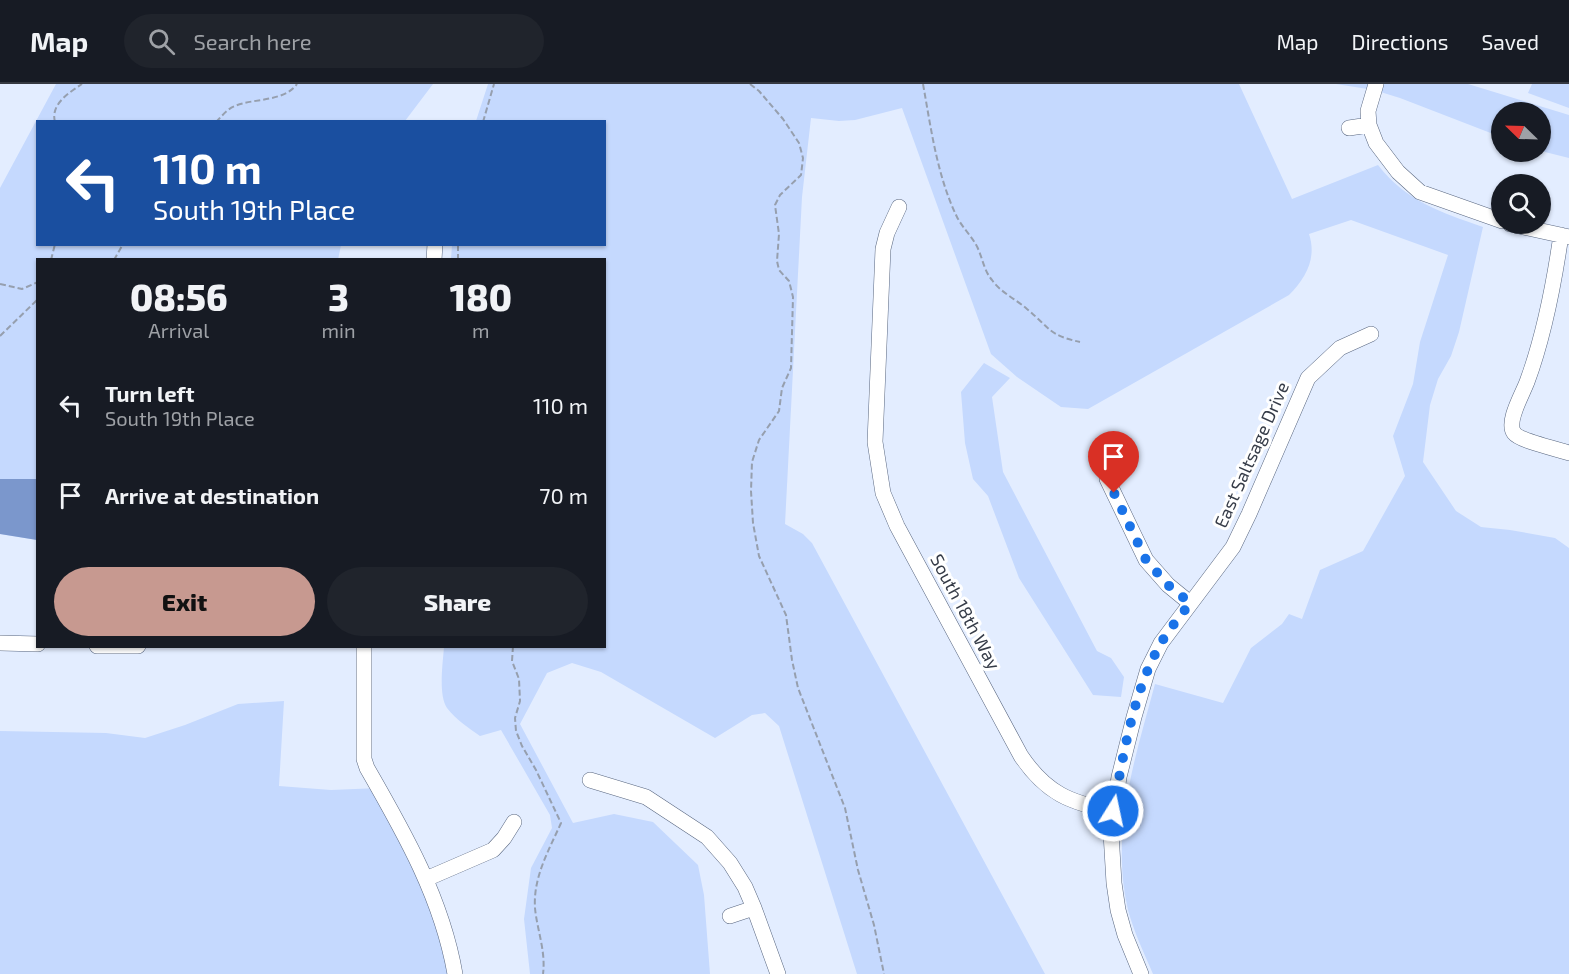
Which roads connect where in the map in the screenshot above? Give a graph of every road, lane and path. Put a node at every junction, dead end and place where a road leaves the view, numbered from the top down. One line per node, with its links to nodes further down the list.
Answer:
1 (82, 84): 7 (path)
2 (297, 84): 8 (path)
3 (494, 84): 9 (path)
4 (750, 84): 37 (path)
5 (923, 84): 20 (path)
6 (1375, 85): 10 (street)
7 (54, 120)
8 (218, 120)
9 (484, 120)
10 (1369, 125): 11 (street); 13 (street)
11 (1349, 128)
12 (899, 207): 29 (street, South 18th Way)
13 (1491, 217)
14 (1565, 236): 21 (street)
15 (36, 283): 16 (path)
16 (0, 284)
17 (36, 301): 19 (path)
18 (1371, 334): 23 (street, East Saltsage Drive)
19 (0, 336)
20 (1080, 342)
21 (1569, 453)
22 (1107, 479): 23 (street)
23 (1190, 603): 29 (street, East Saltsage Drive)
24 (0, 643): 25 (street)
25 (36, 644)
26 (364, 648): 31 (street)
27 (513, 648): 35 (path)
28 (590, 780): 32 (street)
29 (1113, 811): 38 (street)
30 (514, 822): 31 (street)
31 (426, 879): 34 (street)
32 (754, 908): 33 (street); 36 (street)
33 (730, 916)
34 (454, 974)
35 (543, 974)
36 (778, 974)
37 (884, 974)
38 (1141, 974)

